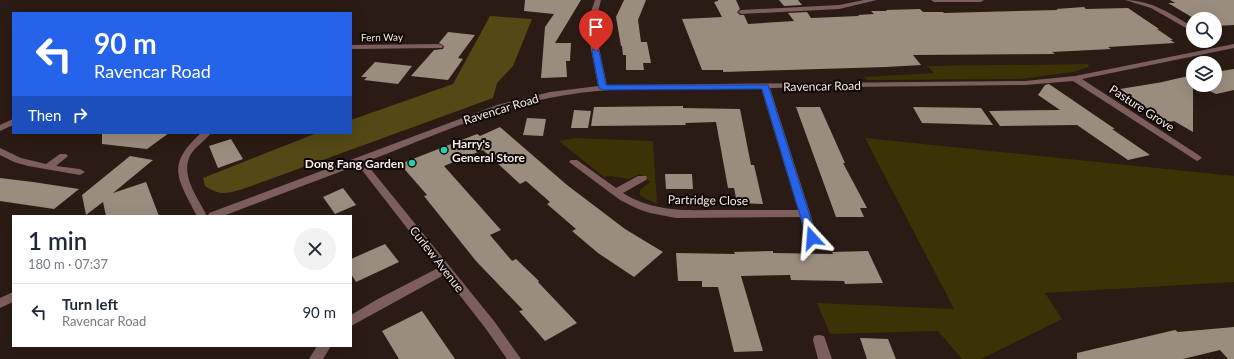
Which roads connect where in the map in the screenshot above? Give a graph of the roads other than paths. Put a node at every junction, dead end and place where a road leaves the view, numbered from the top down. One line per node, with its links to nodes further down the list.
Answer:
1 (598, 0): 15 (street)
2 (874, 0): 6 (street)
3 (934, 0): 4 (street)
4 (981, 0)
5 (1132, 0): 7 (street)
6 (741, 12)
7 (1186, 26)
8 (414, 46): 9 (street, Fern Way); 10 (street, Fern Way); 12 (street, Fern Way)
9 (439, 46)
10 (352, 47)
11 (1230, 47): 13 (street, Ravencar Road)
12 (410, 56)
13 (1075, 78): 14 (street, Ravencar Road); 21 (street, Pasture Grove)
14 (766, 87): 15 (street, Ravencar Road); 28 (street)
15 (603, 88): 22 (street, Ravencar Road)
16 (12, 122): 17 (street)
17 (0, 128)
18 (205, 134): 29 (street)
19 (0, 151): 24 (street)
20 (63, 156): 24 (street)
21 (1196, 158)
22 (359, 160): 30 (street, Ravencar Road); 32 (street, Curlew Avenue)
23 (574, 162): 27 (street, Partridge Close)
24 (48, 167): 25 (street)
25 (80, 172)
26 (642, 178): 27 (street)
27 (616, 193): 28 (street, Partridge Close)
28 (804, 213): 31 (street)
29 (202, 215)
30 (216, 215)
31 (812, 238)
32 (445, 269): 35 (street); 39 (street, Curlew Avenue)
33 (12, 297): 34 (street)
34 (0, 303)
35 (352, 320)
36 (819, 340): 40 (street)
37 (323, 347): 38 (street)
38 (316, 359)
39 (514, 359)
40 (825, 359)

